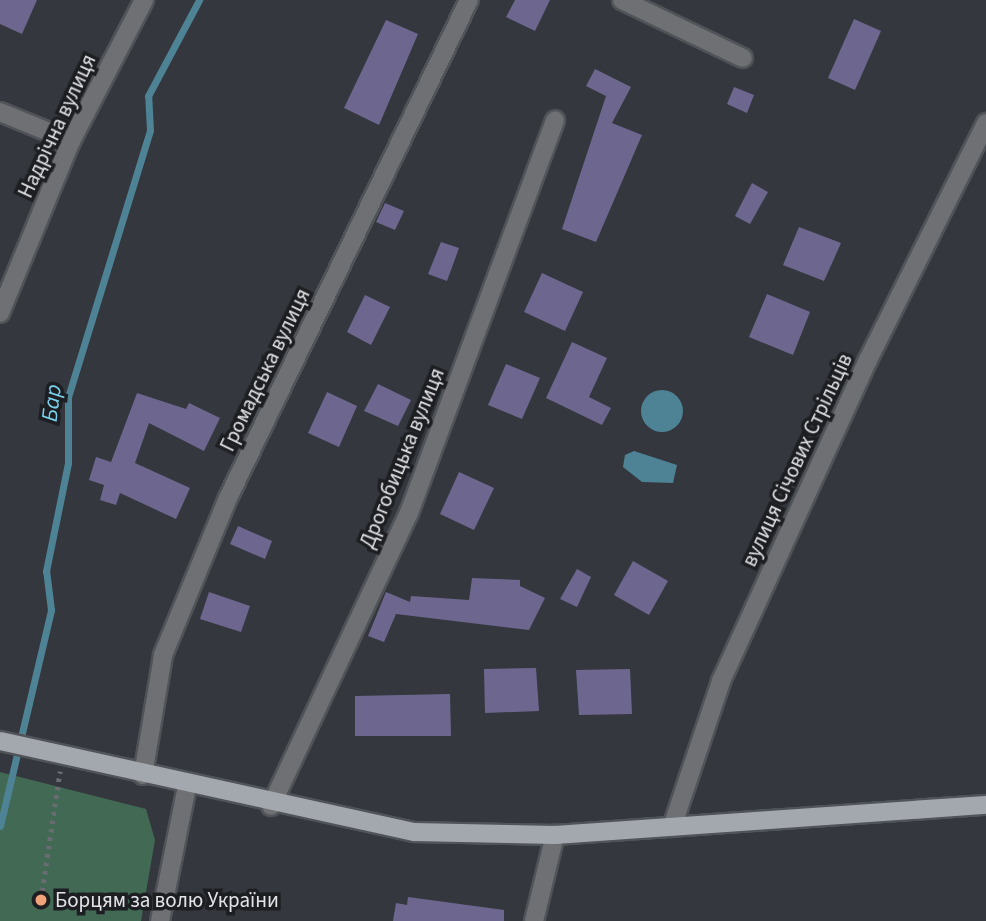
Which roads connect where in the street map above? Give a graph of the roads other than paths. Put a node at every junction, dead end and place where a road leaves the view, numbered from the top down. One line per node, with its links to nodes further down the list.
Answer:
1 (144, 0): 8 (street, Надрічна вулиця)
2 (469, 0): 11 (street, Громадська вулиця)
3 (622, 0): 4 (street)
4 (743, 58)
5 (0, 112): 8 (street)
6 (555, 120): 14 (street, Дрогобицька вулиця)
7 (986, 123): 15 (street, вулиця Січових Стрільців)
8 (71, 141): 9 (street, Надрічна вулиця)
9 (0, 313)
10 (0, 741): 11 (main road)
11 (143, 775): 12 (main road)
12 (187, 786): 14 (main road); 17 (street)
13 (986, 805): 15 (main road)
14 (271, 806): 16 (main road)
15 (672, 827): 16 (main road)
16 (555, 835): 18 (street)
17 (160, 921)
18 (534, 921)

